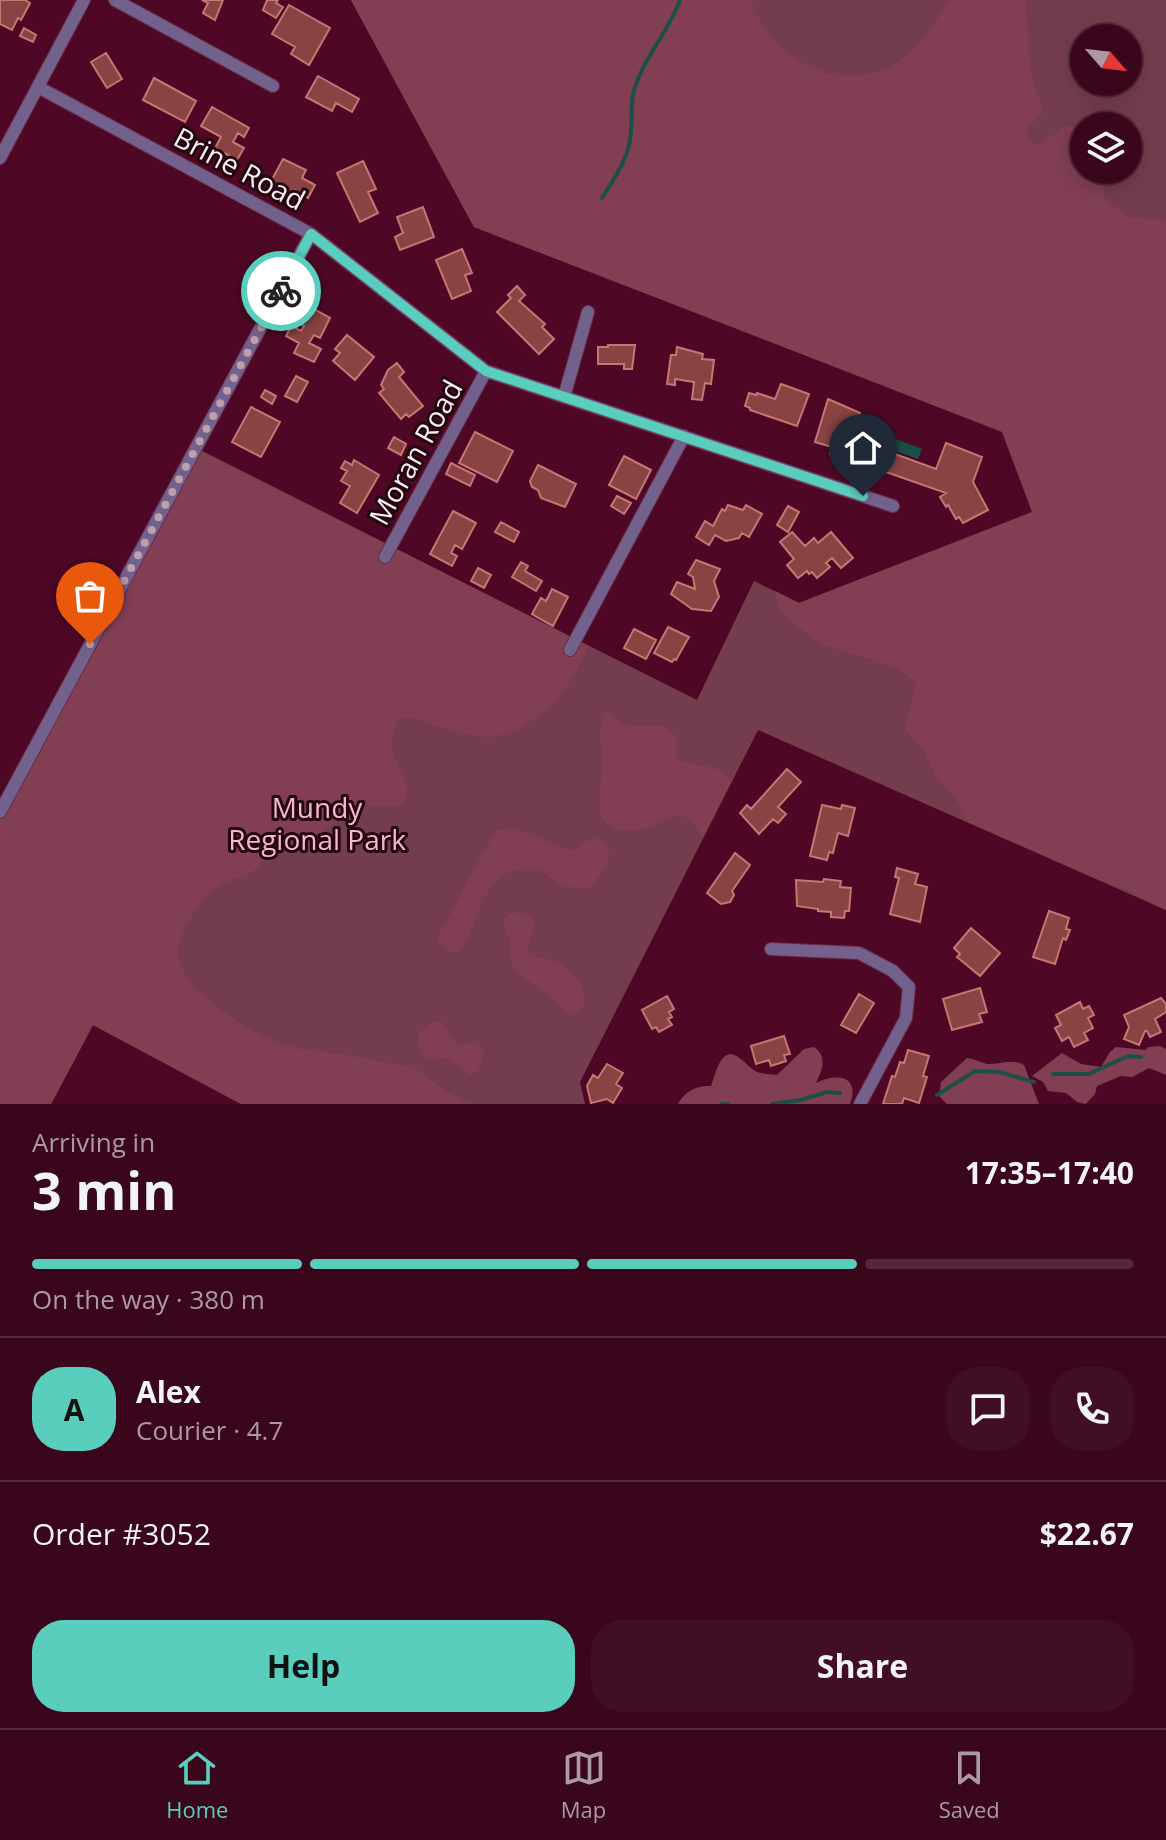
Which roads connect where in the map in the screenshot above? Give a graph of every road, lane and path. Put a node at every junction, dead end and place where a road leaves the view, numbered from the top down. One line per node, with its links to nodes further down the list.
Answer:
1 (84, 0): 4 (street)
2 (115, 0): 3 (street)
3 (273, 86)
4 (38, 87): 5 (street); 6 (street, Brine Road)
5 (2, 150)
6 (311, 234): 8 (street, Brine Road); 14 (street)
7 (588, 312): 9 (street)
8 (486, 371): 9 (street, Brine Road); 12 (street, Moran Road)
9 (564, 397): 10 (street, Brine Road)
10 (684, 436): 11 (street, Brine Road); 13 (street)
11 (893, 506)
12 (385, 557)
13 (570, 650)
14 (0, 812)
15 (771, 949): 16 (street)
16 (860, 1104)

